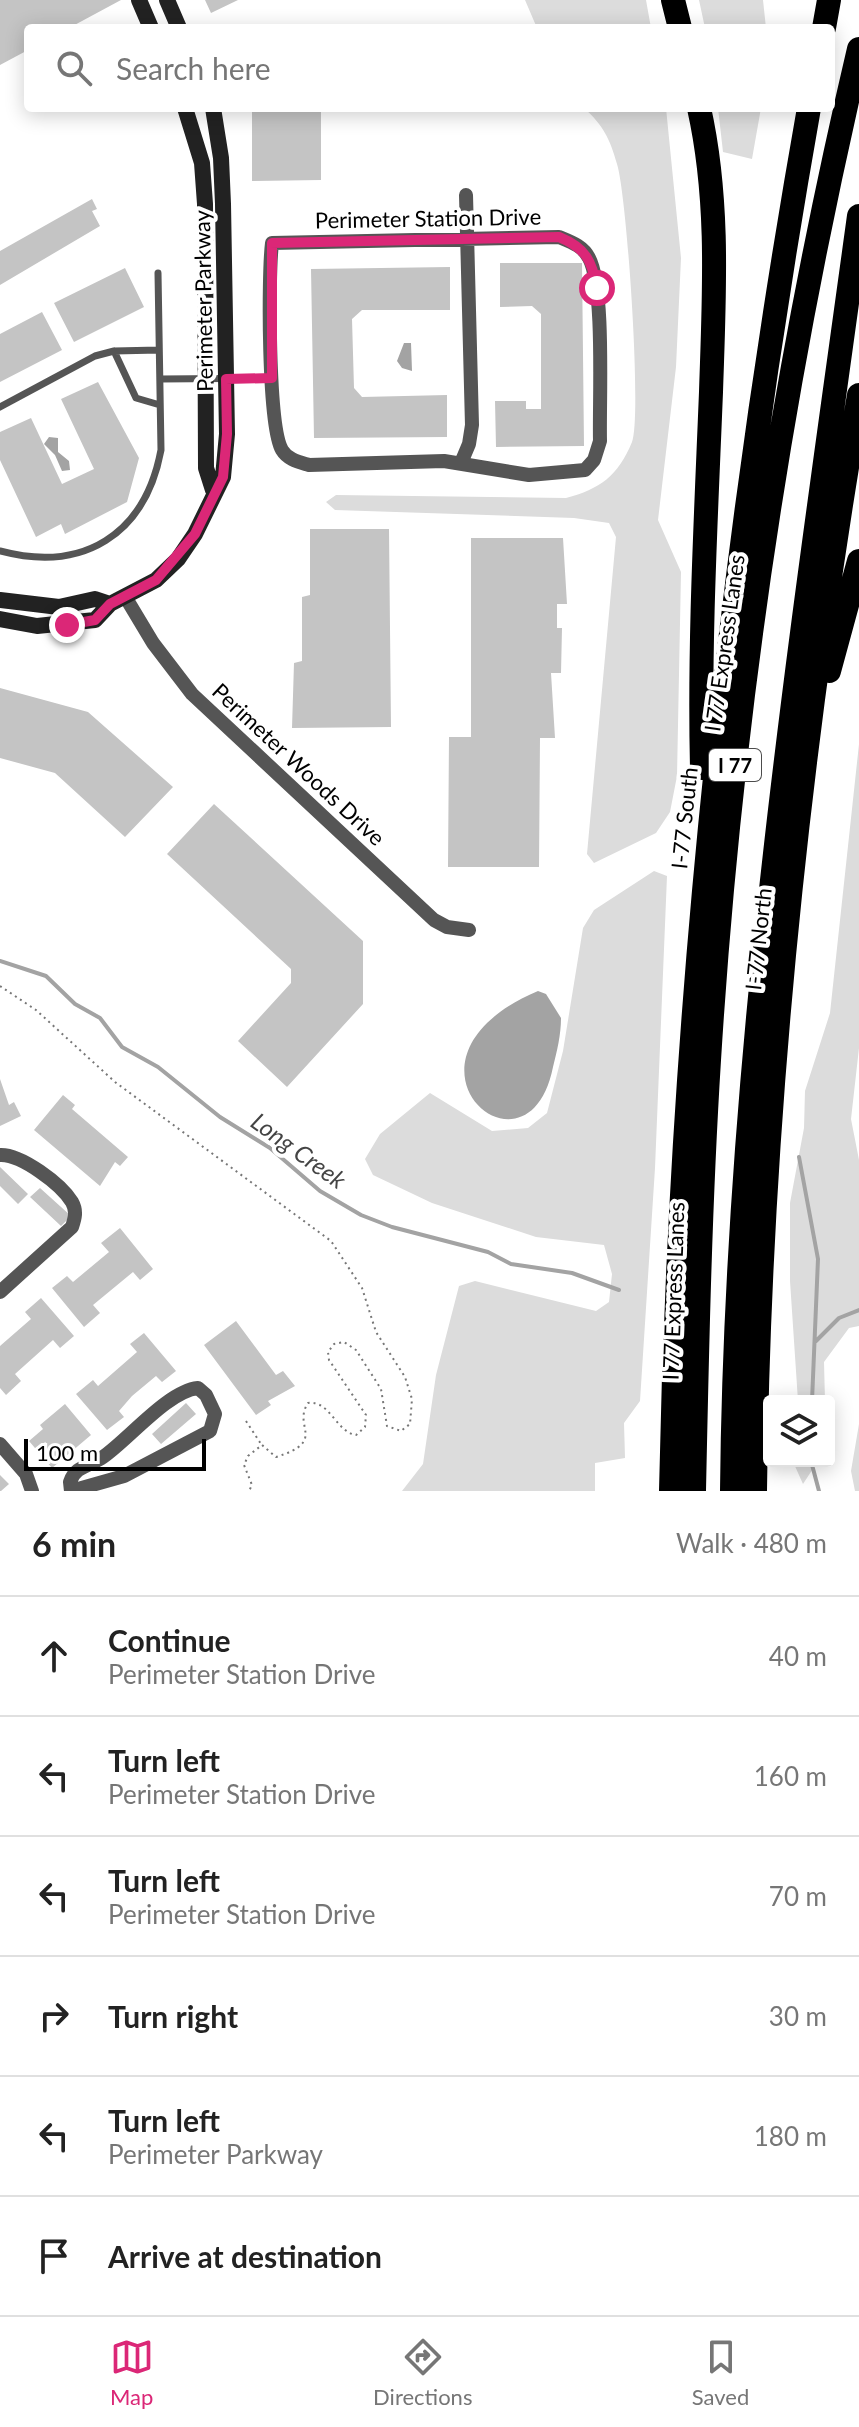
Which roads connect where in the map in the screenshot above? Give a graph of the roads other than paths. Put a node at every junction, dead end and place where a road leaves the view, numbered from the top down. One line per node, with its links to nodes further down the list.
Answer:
1 (139, 0): 5 (street)
2 (167, 0): 6 (street)
3 (673, 0): 7 (highway)
4 (829, 0): 8 (highway)
5 (149, 24)
6 (177, 24)
7 (679, 24)
8 (825, 24)
9 (859, 49): 45 (highway, I 77 Express Lanes / I 77)
10 (186, 112): 15 (street, Perimeter Parkway)
11 (214, 112): 16 (street, Perimeter Parkway)
12 (700, 112): 37 (highway)
13 (808, 112): 37 (highway, I-77 South / I 77)
14 (466, 195): 18 (street)
15 (205, 204): 16 (lane); 24 (street, Perimeter Parkway)
16 (223, 204): 25 (street, Perimeter Parkway)
17 (859, 216): 46 (highway, I 77)
18 (467, 239): 22 (street, Perimeter Station Drive); 29 (street); 29 (street, Perimeter Station Drive)
19 (158, 273): 20 (lane)
20 (159, 350): 21 (lane); 23 (lane)
21 (114, 351): 27 (lane); 28 (lane)
22 (272, 378): 25 (lane); 29 (street, Perimeter Station Drive)
23 (160, 379): 24 (lane); 27 (lane)
24 (206, 379): 25 (lane); 30 (street, Perimeter Parkway)
25 (226, 379): 30 (street, Perimeter Parkway)
26 (859, 395): 36 (highway, I-77 North)
27 (160, 405): 31 (lane)
28 (0, 407)
29 (461, 463)
30 (213, 490): 34 (street, Perimeter Parkway)
31 (0, 551)
32 (859, 561): 36 (highway)
33 (0, 600): 34 (street)
34 (118, 601): 35 (street, Perimeter Parkway); 38 (street, Perimeter Woods Drive)
35 (0, 619)
36 (802, 778): 47 (highway, I-77 North)
37 (704, 882): 44 (highway, I-77 South / I 77)
38 (469, 930)
39 (0, 1155): 40 (street)
40 (0, 1292)
41 (0, 1444): 42 (street)
42 (32, 1491)
43 (71, 1491): 43 (street)
44 (671, 1491)
45 (694, 1491)
46 (732, 1491)
47 (755, 1491)

